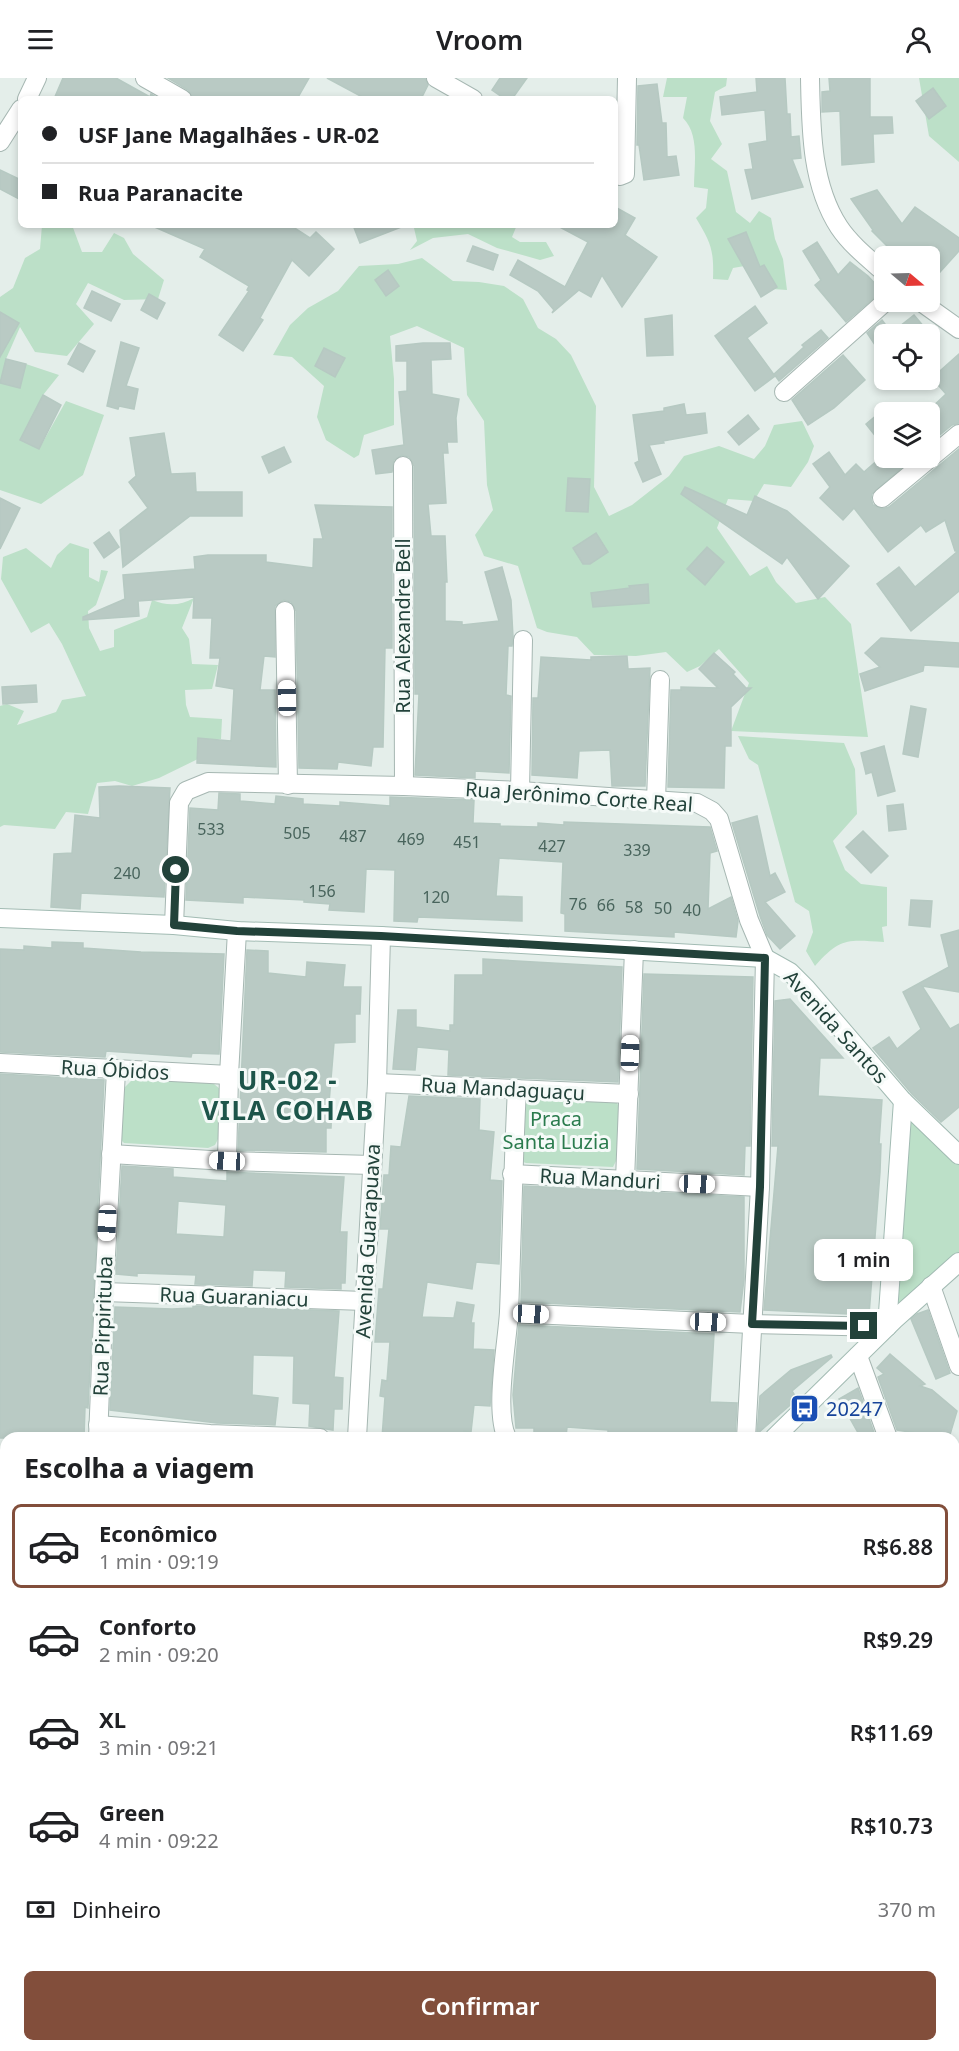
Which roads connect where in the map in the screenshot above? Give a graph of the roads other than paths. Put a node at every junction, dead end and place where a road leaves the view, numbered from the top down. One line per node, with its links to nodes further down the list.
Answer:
1 (37, 78): 6 (street)
2 (145, 78): 7 (street)
3 (436, 78): 8 (street)
4 (627, 78): 11 (street)
5 (810, 78): 12 (street)
6 (28, 96)
7 (177, 96)
8 (467, 96)
9 (18, 114): 10 (street)
10 (0, 142)
11 (618, 176)
12 (874, 263)
13 (874, 312): 16 (street)
14 (936, 312): 15 (street)
15 (959, 328)
16 (784, 392)
17 (959, 434): 19 (street)
18 (403, 466): 24 (street, Rua Alexandre Bell)
19 (882, 498)
20 (285, 611): 23 (street)
21 (523, 640): 25 (street)
22 (660, 680): 26 (street)
23 (288, 785): 24 (street, Rua Jerônimo Corte Real); 28 (street, Rua Jerônimo Corte Real)
24 (404, 786): 25 (street, Rua Jerônimo Corte Real)
25 (520, 791): 26 (street, Rua Jerônimo Corte Real)
26 (656, 801): 32 (street, Rua Jerônimo Corte Real)
27 (0, 918): 28 (street)
28 (174, 925): 29 (street)
29 (237, 931): 30 (street); 35 (street)
30 (381, 936): 31 (street); 36 (street, Avenida Guarapuava)
31 (633, 950): 32 (street); 38 (street)
32 (765, 958): 39 (street, Avenida Santos); 46 (street)
33 (0, 1063): 34 (street, Rua Óbidos)
34 (116, 1071): 35 (street, Rua Óbidos); 40 (street, Rua Pirpirituba)
35 (229, 1075): 42 (street)
36 (377, 1083): 37 (street, Rua Mandaguaçu); 43 (street, Avenida Guarapuava)
37 (517, 1089): 38 (street, Rua Mandaguaçu); 44 (street)
38 (629, 1094): 45 (street)
39 (903, 1101): 41 (street, Avenida Santos); 53 (street, Avenida Santos)
40 (111, 1154): 42 (street); 49 (street, Rua Pirpirituba)
41 (959, 1155)
42 (227, 1161): 43 (street)
43 (372, 1165): 50 (street, Avenida Guarapuava)
44 (512, 1174): 45 (street, Rua Manduri); 51 (street)
45 (625, 1180): 46 (street, Rua Manduri)
46 (760, 1187): 52 (street)
47 (959, 1262): 48 (street)
48 (931, 1286): 53 (street); 55 (street)
49 (104, 1292): 50 (street, Rua Guaraniacu); 56 (street, Rua Pirpirituba)
50 (365, 1301): 57 (street, Avenida Guarapuava)
51 (509, 1313): 52 (street); 58 (street)
52 (752, 1324): 53 (street); 59 (street)
53 (887, 1327): 54 (street)
54 (858, 1356): 60 (street); 61 (street)
55 (959, 1366)
56 (98, 1432)
57 (357, 1432)
58 (505, 1432)
59 (746, 1432)
60 (780, 1432)
61 (886, 1432)

